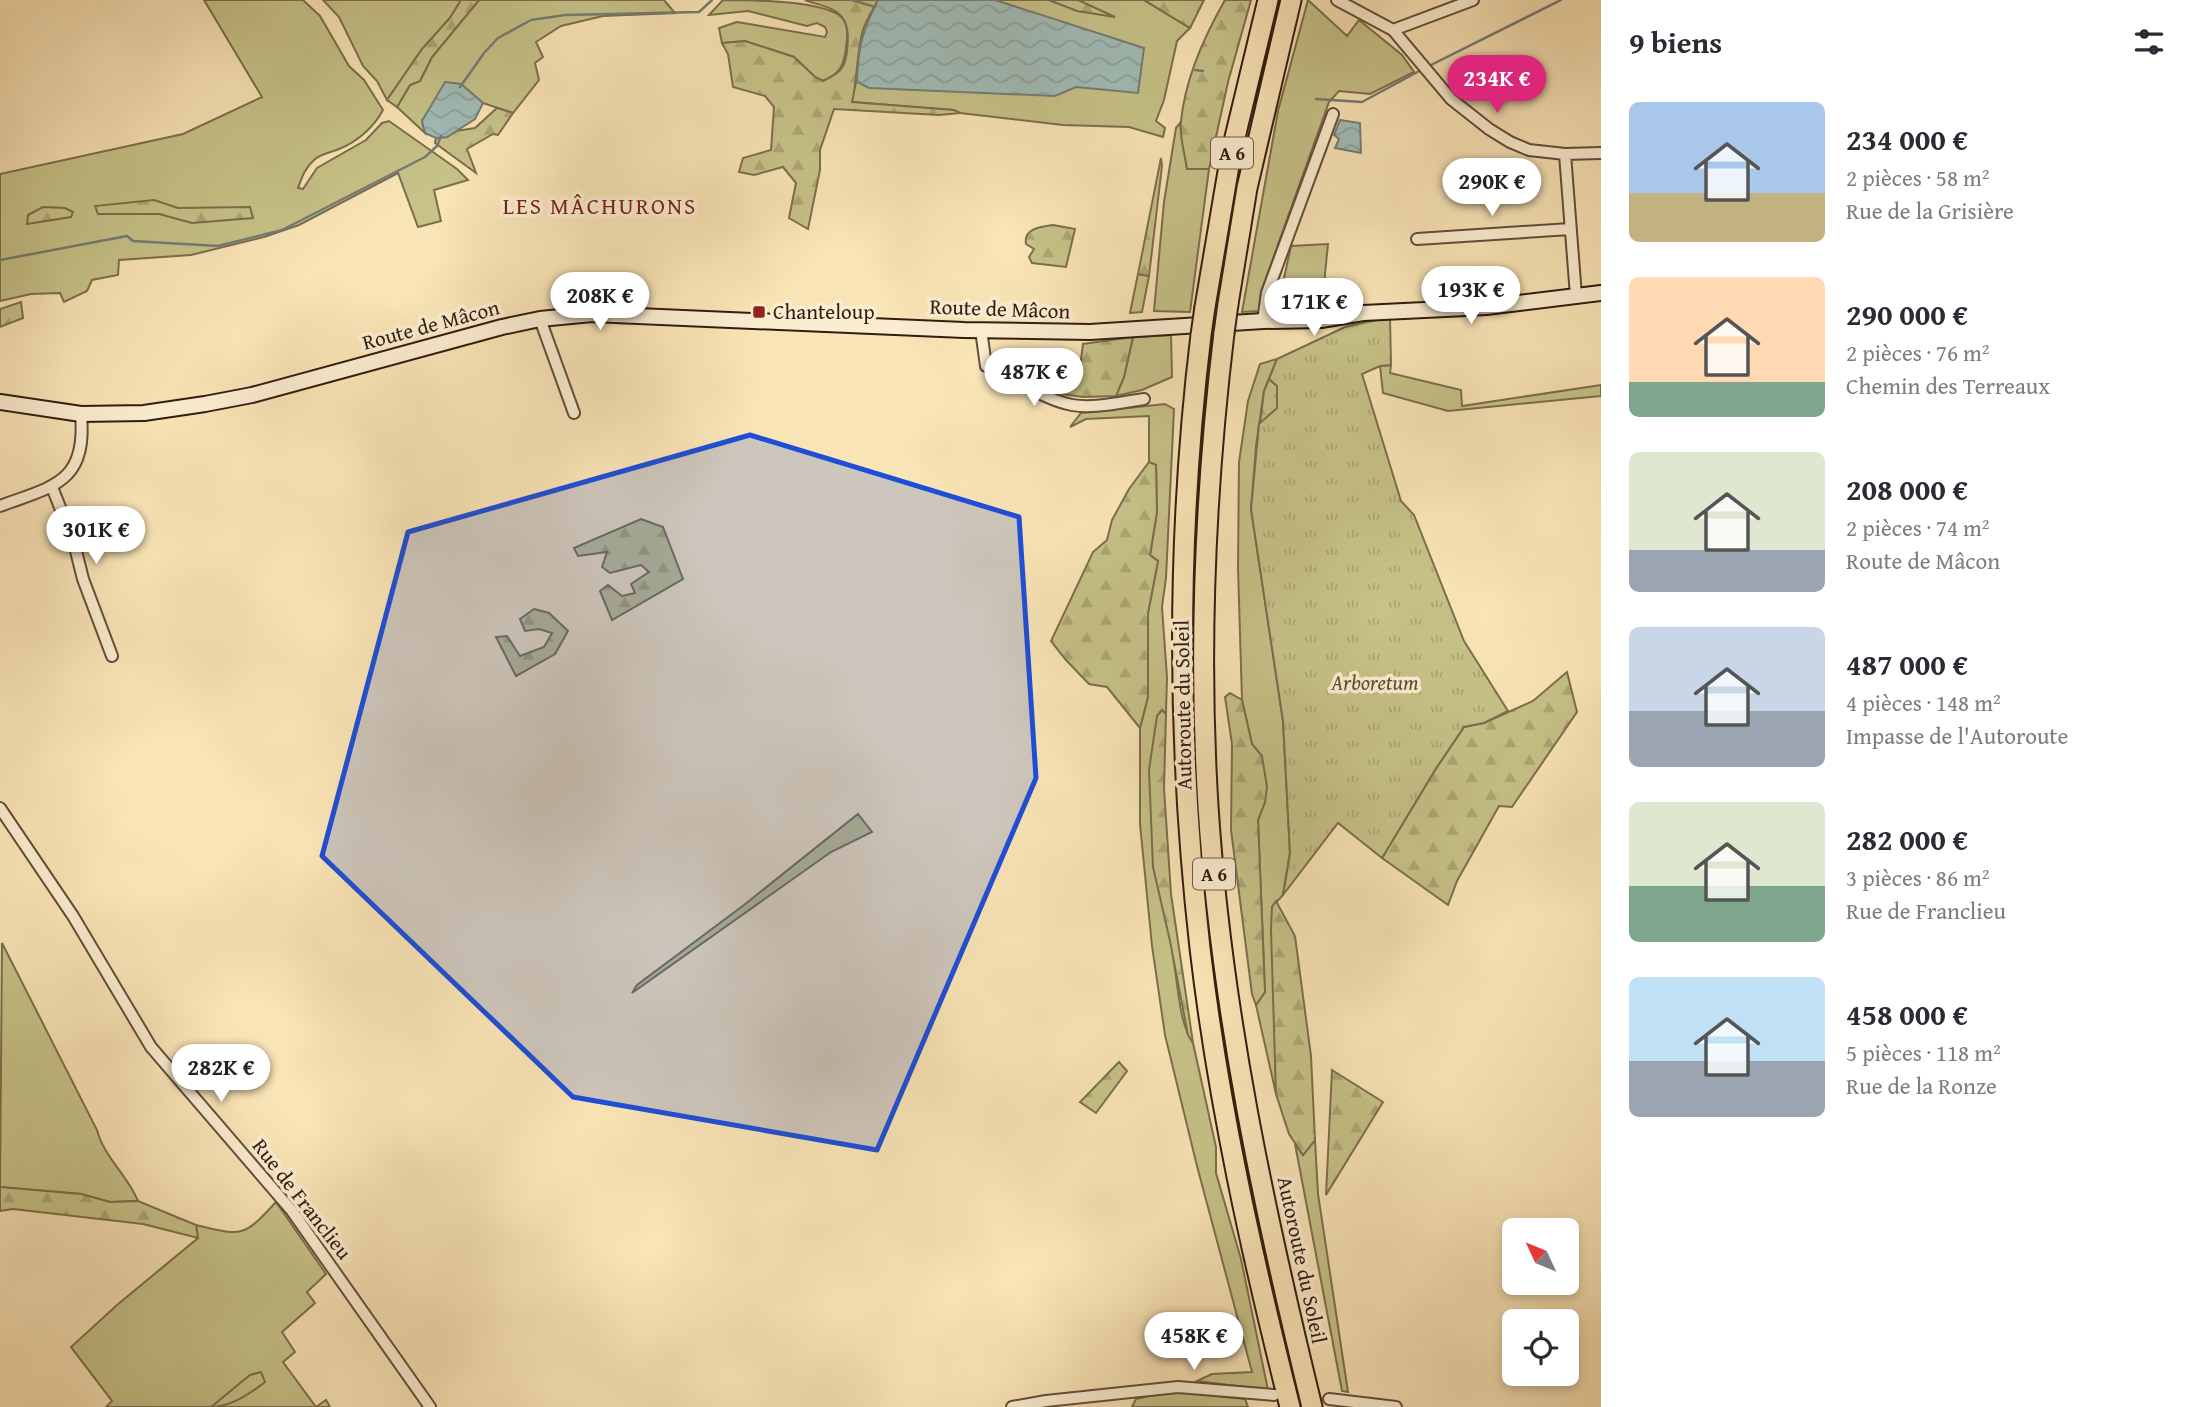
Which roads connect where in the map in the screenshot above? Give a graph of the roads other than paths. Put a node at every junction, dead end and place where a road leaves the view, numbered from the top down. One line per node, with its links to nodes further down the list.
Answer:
1 (1268, 0): 15 (highway, Autoroute du Soleil / A 6)
2 (1291, 0): 15 (highway, Autoroute du Soleil / A 6, bridge)
3 (1338, 0): 5 (street)
4 (1473, 0): 5 (street)
5 (1393, 30): 8 (street)
6 (1333, 114): 14 (street)
7 (1601, 153): 8 (street)
8 (1565, 154): 9 (street)
9 (1570, 229): 10 (street); 12 (street)
10 (1417, 239)
11 (1601, 293): 12 (street, Route de Mâcon)
12 (1576, 296): 14 (street, Route de Mâcon)
13 (540, 319): 16 (street, Route de Mâcon); 19 (street); 20 (street, Route de Mâcon)
14 (1263, 321): 15 (street, Route de Mâcon)
15 (1211, 325): 16 (street, Route de Mâcon); 27 (highway, Autoroute du Soleil / A 6); 31 (highway, Autoroute du Soleil / A 6)
16 (981, 330): 17 (street)
17 (1144, 399)
18 (0, 402): 20 (street, Route de Mâcon)
19 (574, 413)
20 (81, 414): 21 (street)
21 (52, 487): 22 (street); 23 (street)
22 (0, 506)
23 (111, 656)
24 (0, 808): 28 (street, Rue de Franclieu)
25 (1115, 1395): 26 (street); 29 (street); 30 (street)
26 (1274, 1395)
27 (1321, 1403): 32 (street)
28 (430, 1407)
29 (1012, 1407)
30 (1115, 1407)
31 (1290, 1407)
32 (1396, 1407)

